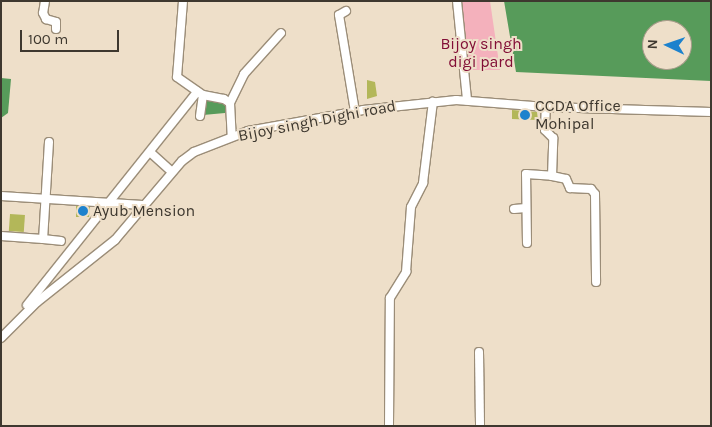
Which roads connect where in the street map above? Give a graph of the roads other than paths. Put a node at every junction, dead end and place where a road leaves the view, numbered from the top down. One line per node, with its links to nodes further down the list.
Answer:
1 (45, 1): 5 (street)
2 (183, 1): 7 (street)
3 (457, 1): 8 (street)
4 (346, 12): 12 (street)
5 (56, 29)
6 (281, 33): 10 (street)
7 (200, 94): 10 (street); 14 (street); 17 (street)
8 (467, 100): 9 (street, Bijoy singh Dighi road); 11 (street, Bijoy singh Dighi road)
9 (433, 102): 12 (street, Bijoy singh Dighi road); 34 (street)
10 (230, 103): 15 (street)
11 (546, 107): 13 (street, Bijoy singh Dighi road); 19 (street)
12 (355, 112): 15 (street, Bijoy singh Dighi road)
13 (711, 112)
14 (200, 116)
15 (232, 136): 18 (street, Bijoy singh Dighi road)
16 (49, 142): 21 (street)
17 (151, 153): 18 (street); 22 (street)
18 (172, 172): 23 (street, Bijoy singh Dighi road)
19 (552, 176): 25 (street); 30 (street)
20 (1, 196): 21 (street)
21 (46, 198): 22 (street); 27 (street)
22 (112, 202): 23 (street); 31 (street)
23 (143, 205): 32 (street, Bijoy singh Dighi road)
24 (514, 208): 25 (street)
25 (526, 208): 29 (street)
26 (1, 236): 27 (street)
27 (43, 239): 28 (street)
28 (61, 241)
29 (527, 244)
30 (596, 282)
31 (18, 315)
32 (1, 338)
33 (479, 352): 35 (street)
34 (389, 426)
35 (480, 426)

